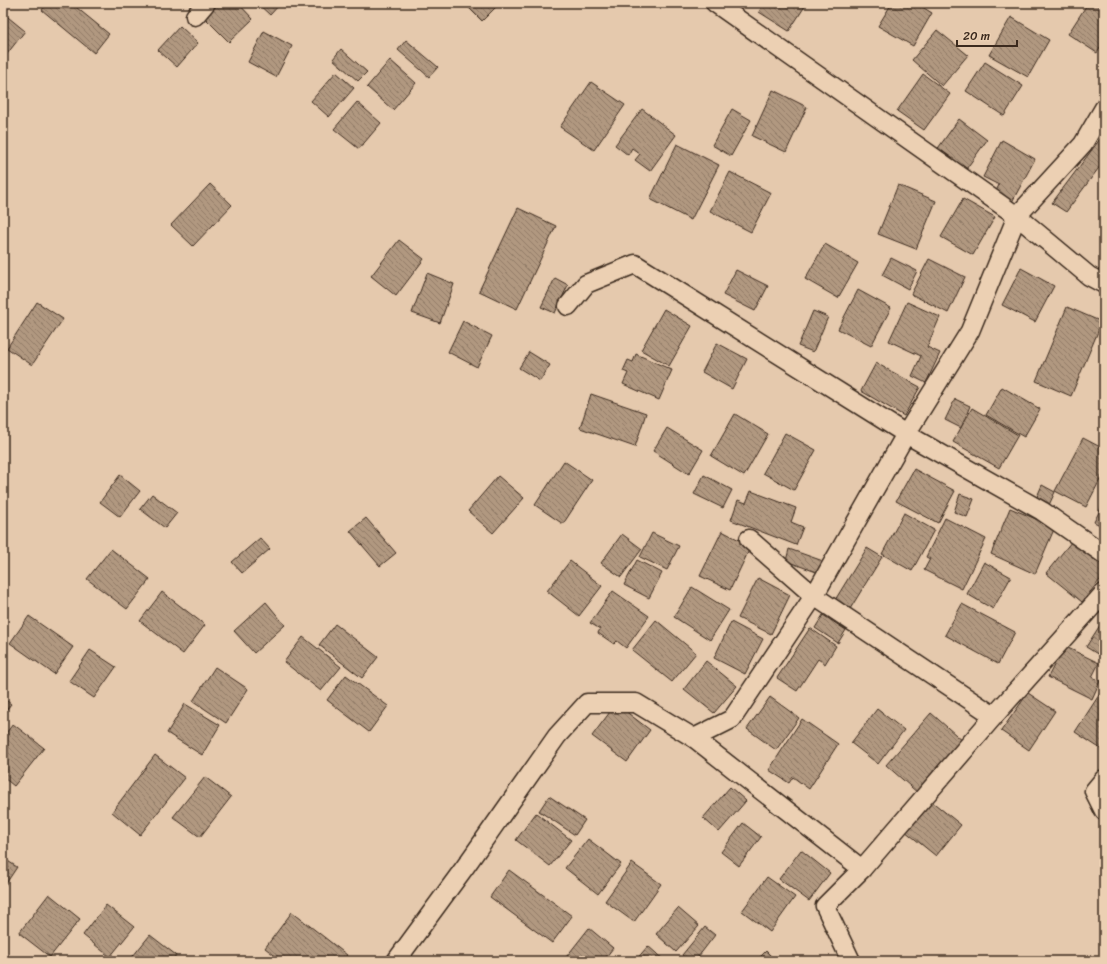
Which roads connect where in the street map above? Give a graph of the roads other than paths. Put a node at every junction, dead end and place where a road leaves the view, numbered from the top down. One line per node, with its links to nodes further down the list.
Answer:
1 (715, 3): 3 (street)
2 (1104, 108): 3 (street)
3 (1017, 216): 4 (street); 6 (street)
4 (1104, 284)
5 (568, 306): 6 (street)
6 (906, 434): 8 (street); 10 (street)
7 (749, 539): 10 (street)
8 (1104, 554)
9 (1104, 593): 11 (street)
10 (814, 596): 11 (street); 12 (street)
11 (994, 716): 15 (street)
12 (694, 738): 15 (street); 16 (street)
13 (1104, 779): 14 (street)
14 (1104, 811)
15 (862, 869): 17 (street)
16 (396, 961)
17 (851, 961)

